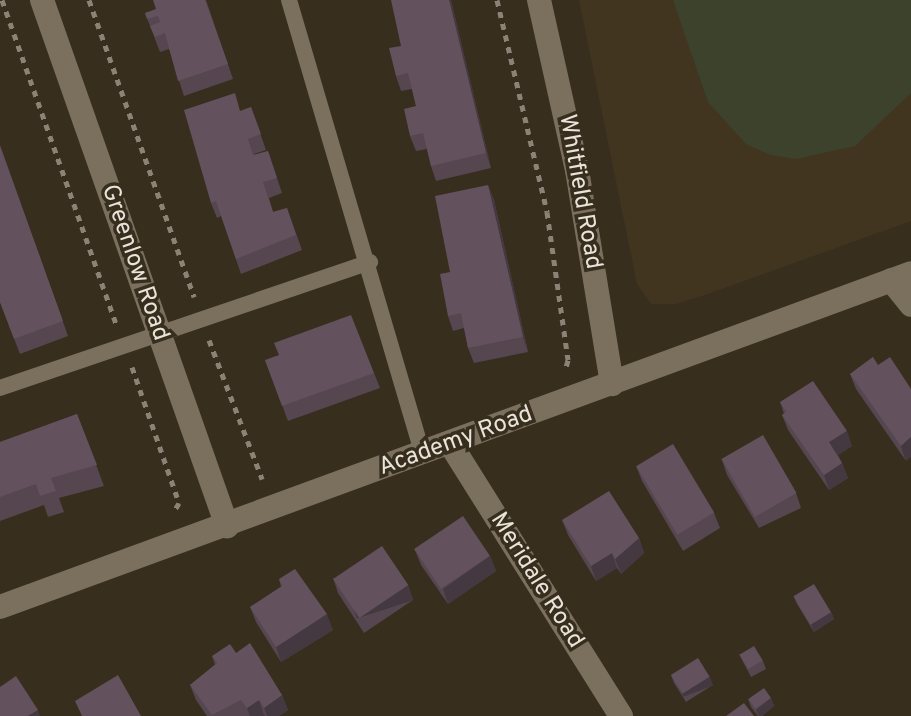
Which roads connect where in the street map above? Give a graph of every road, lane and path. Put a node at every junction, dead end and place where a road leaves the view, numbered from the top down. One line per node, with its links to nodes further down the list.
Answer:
1 (42, 0): 10 (street, Greenlow Road)
2 (89, 0): 9 (path)
3 (289, 0): 6 (lane)
4 (497, 0): 11 (path)
5 (539, 0): 12 (street, Whitfield Road)
6 (370, 262): 9 (lane); 15 (lane)
7 (901, 276): 8 (street); 12 (street, Academy Road)
8 (911, 305)
9 (201, 317): 10 (lane); 16 (path)
10 (158, 332): 13 (lane); 17 (street, Greenlow Road)
11 (550, 376)
12 (612, 384): 14 (street, Academy Road)
13 (0, 388)
14 (451, 445): 15 (street, Academy Road); 19 (street, Meridale Road)
15 (423, 454): 17 (street, Academy Road)
16 (278, 475)
17 (227, 526): 18 (street, Academy Road)
18 (0, 607)
19 (621, 716)

